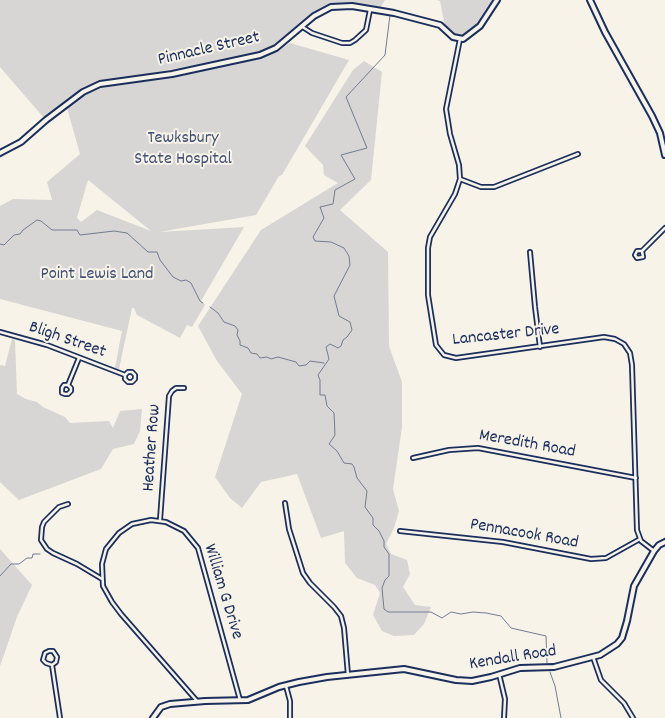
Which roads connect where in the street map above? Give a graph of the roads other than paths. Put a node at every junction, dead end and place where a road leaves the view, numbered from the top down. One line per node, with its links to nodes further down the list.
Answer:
1 (497, 0): 5 (street)
2 (590, 0): 8 (street)
3 (370, 8): 4 (street, Pinnacle Street); 4 (street); 5 (street, Pinnacle Street)
4 (301, 26): 6 (street, Pinnacle Street)
5 (460, 39): 9 (street)
6 (0, 153)
7 (578, 154): 9 (street)
8 (665, 155)
9 (460, 179): 14 (street, Lancaster Drive)
10 (665, 228): 11 (street)
11 (642, 251)
12 (530, 252): 14 (street)
13 (0, 332): 15 (street, Bligh Street)
14 (540, 346): 20 (street, Lancaster Drive)
15 (79, 357): 16 (street, Bligh Street); 17 (street)
16 (125, 375): 16 (street)
17 (68, 385): 17 (street)
18 (184, 388): 23 (street, Heather Row)
19 (413, 458): 20 (street, Meredith Road)
20 (636, 478): 25 (street, Lancaster Drive)
21 (285, 503): 32 (street)
22 (68, 504): 28 (street)
23 (160, 521): 28 (street, William G Drive); 34 (street, William G Drive)
24 (400, 531): 25 (street, Pennacook Road)
25 (640, 539): 27 (street)
26 (665, 542): 27 (street, Kendall Road)
27 (654, 551): 29 (street, Kendall Road)
28 (102, 579): 35 (street, William G Drive)
29 (593, 657): 31 (street, Kendall Road); 40 (street)
30 (52, 665): 30 (street); 36 (street)
31 (499, 674): 32 (street, Kendall Road); 39 (street)
32 (348, 675): 33 (street, Kendall Road)
33 (286, 686): 34 (street, Kendall Road); 38 (street)
34 (240, 700): 35 (street, Kendall Road)
35 (197, 702): 37 (street, Kendall Road)
36 (60, 718)
37 (153, 718)
38 (290, 718)
39 (504, 718)
40 (633, 718)

